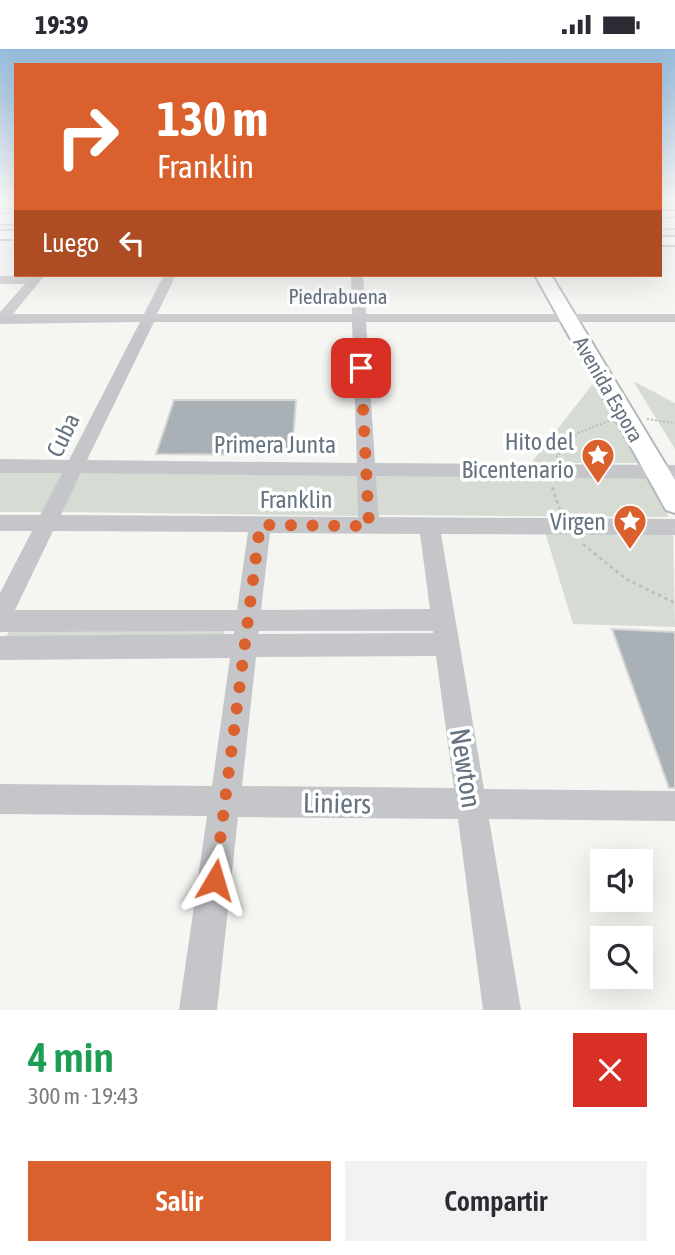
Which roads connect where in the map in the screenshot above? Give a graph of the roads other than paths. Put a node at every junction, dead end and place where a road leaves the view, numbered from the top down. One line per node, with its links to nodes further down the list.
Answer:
1 (169, 277): 7 (street, Cuba)
2 (357, 277): 8 (street)
3 (545, 277): 9 (main road, Avenida Espora)
4 (560, 277): 9 (main road, Avenida Espora)
5 (37, 278): 6 (street); 10 (street)
6 (0, 280)
7 (149, 317): 8 (street, Piedrabuena); 10 (street, Piedrabuena); 13 (street, Cuba)
8 (358, 317): 9 (street, Piedrabuena); 14 (street)
9 (576, 318): 11 (street, Piedrabuena); 15 (main road, Avenida Espora)
10 (1, 319)
11 (675, 319)
12 (0, 466): 13 (street, Primera Junta)
13 (77, 467): 14 (street, Primera Junta); 18 (street, Cuba)
14 (367, 470): 15 (street, Primera Junta); 20 (street)
15 (669, 471): 16 (main road, Avenida Espora)
16 (675, 503)
17 (0, 523): 18 (street, Franklin)
18 (47, 524): 19 (street, Franklin); 23 (street, Cuba)
19 (260, 525): 20 (street, Franklin); 25 (street)
20 (369, 526): 21 (street, Franklin)
21 (429, 526): 22 (street, Franklin); 24 (street, Newton)
22 (675, 527)
23 (0, 619): 25 (street)
24 (444, 632): 25 (street); 29 (street, Newton)
25 (245, 634): 26 (street); 28 (street)
26 (0, 648)
27 (0, 799): 28 (street, Liniers)
28 (226, 801): 29 (street, Liniers); 31 (street)
29 (472, 804): 30 (street, Liniers); 32 (street, Newton)
30 (675, 806)
31 (198, 1010)
32 (502, 1010)

